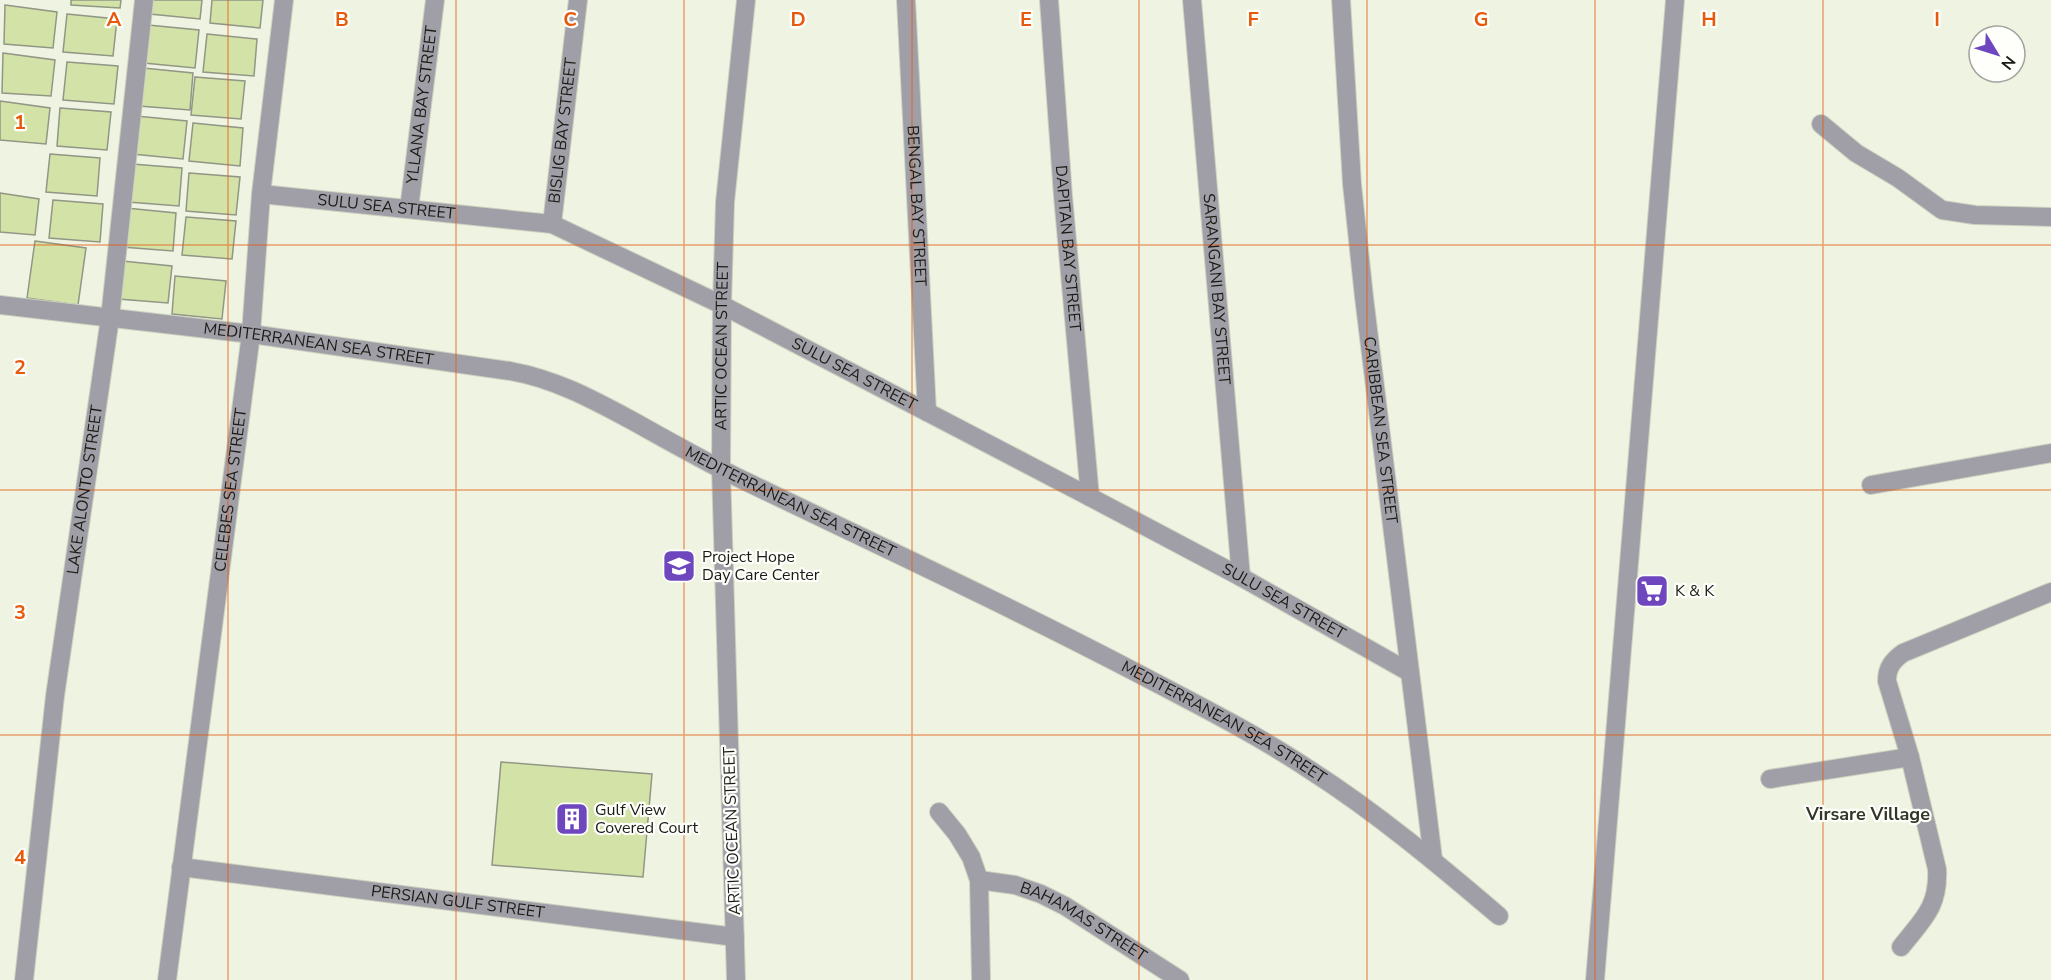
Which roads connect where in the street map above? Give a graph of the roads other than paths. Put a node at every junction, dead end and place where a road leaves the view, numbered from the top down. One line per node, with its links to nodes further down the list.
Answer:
1 (144, 0): 18 (street, LAKE ALONTO STREET)
2 (284, 0): 12 (street, CELEBES SEA STREET)
3 (435, 0): 13 (street, YLLANA BAY STREET)
4 (578, 0): 15 (street, BISLIG BAY STREET)
5 (746, 0): 17 (street, ARTIC OCEAN STREET)
6 (906, 0): 20 (street, BENGAL BAY STREET)
7 (1049, 0): 24 (street, DAPITAN BAY STREET)
8 (1192, 0): 25 (street, SARANGANI BAY STREET)
9 (1341, 0): 27 (street, CARIBBEAN SEA STREET)
10 (1676, 0): 43 (street)
11 (1821, 124): 14 (street)
12 (261, 194): 13 (street, SULU SEA STREET); 19 (street, CELEBES SEA STREET)
13 (409, 209): 15 (street, SULU SEA STREET)
14 (2051, 217)
15 (552, 224): 17 (street, SULU SEA STREET)
16 (0, 305): 18 (street, MEDITERRANEAN SEA STREET)
17 (722, 305): 20 (street, SULU SEA STREET); 22 (street, ARTIC OCEAN STREET)
18 (110, 318): 19 (street, MEDITERRANEAN SEA STREET); 37 (street, LAKE ALONTO STREET)
19 (251, 334): 22 (street, MEDITERRANEAN SEA STREET); 32 (street, CELEBES SEA STREET)
20 (927, 412): 24 (street, SULU SEA STREET)
21 (2051, 453): 23 (street)
22 (721, 469): 31 (street, MEDITERRANEAN SEA STREET); 35 (street, ARTIC OCEAN STREET)
23 (1871, 485)
24 (1090, 497): 25 (street, SULU SEA STREET)
25 (1241, 577): 27 (street, SULU SEA STREET)
26 (2051, 592): 28 (street)
27 (1409, 672): 31 (street, CARIBBEAN SEA STREET)
28 (1910, 757): 29 (street); 36 (street)
29 (1770, 779)
30 (939, 812): 33 (street)
31 (1433, 859): 34 (street, MEDITERRANEAN SEA STREET)
32 (181, 867): 35 (street, PERSIAN GULF STREET); 38 (street, CELEBES SEA STREET)
33 (979, 880): 41 (street); 42 (street, BAHAMAS STREET)
34 (1499, 916)
35 (735, 937): 39 (street, ARTIC OCEAN STREET)
36 (1901, 947)
37 (24, 980)
38 (167, 980)
39 (736, 980)
40 (966, 980): 41 (street)
41 (981, 980)
42 (1180, 980)
43 (1595, 980)

